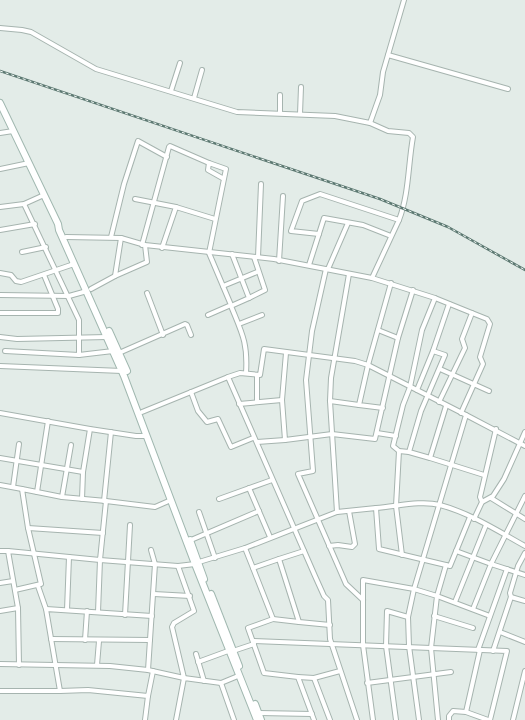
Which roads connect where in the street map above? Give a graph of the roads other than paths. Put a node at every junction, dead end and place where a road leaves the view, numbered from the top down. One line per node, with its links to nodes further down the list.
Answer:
1 (404, 0): 3 (street)
2 (0, 28): 8 (street)
3 (388, 55): 7 (street); 14 (street)
4 (180, 63): 8 (street)
5 (202, 70): 10 (street)
6 (301, 87): 13 (street)
7 (508, 90)
8 (171, 91): 10 (street)
9 (280, 95): 12 (street)
10 (194, 98): 12 (street)
11 (0, 103): 15 (main road)
12 (280, 113): 13 (street)
13 (300, 114): 14 (street)
14 (370, 123): 31 (street)
15 (13, 131): 16 (street); 18 (main road)
16 (0, 132)
17 (167, 157): 19 (street); 26 (street); 39 (street)
18 (29, 163): 20 (street); 23 (main road)
19 (209, 163): 21 (street); 21 (street)
20 (0, 169)
21 (224, 179): 30 (street)
22 (261, 184): 47 (street)
23 (44, 195): 27 (street); 34 (main road)
24 (283, 196): 48 (street)
25 (135, 199): 26 (street)
26 (152, 203): 29 (street); 41 (street)
27 (24, 204): 28 (street); 33 (street)
28 (0, 208)
29 (176, 208): 30 (street); 43 (street)
30 (215, 219): 45 (street)
31 (399, 220): 36 (street); 38 (street)
32 (348, 223): 36 (street); 38 (street); 51 (street)
33 (35, 224): 35 (street); 42 (street)
34 (58, 224): 37 (main road); 49 (main road)
35 (0, 230)
36 (319, 234): 50 (street)
37 (66, 236): 39 (street); 62 (main road)
38 (391, 236): 59 (street)
39 (111, 237): 40 (street)
40 (121, 238): 41 (street); 57 (street)
41 (143, 245): 43 (street); 57 (street)
42 (46, 246): 44 (street); 52 (street)
43 (162, 248): 45 (street)
44 (22, 252)
45 (209, 254): 46 (street); 61 (street)
46 (232, 254): 47 (street); 58 (street)
47 (256, 257): 48 (street); 53 (street)
48 (279, 261): 50 (street)
49 (74, 264): 52 (street); 62 (main road)
50 (309, 265): 51 (street)
51 (327, 269): 55 (street); 88 (street)
52 (56, 270): 56 (street); 67 (street)
53 (257, 272): 58 (street); 68 (street)
54 (0, 273): 56 (street)
55 (349, 274): 59 (street); 89 (street)
56 (44, 275): 66 (street)
57 (115, 276): 62 (street)
58 (241, 278): 61 (street); 68 (street)
59 (372, 278): 60 (street)
60 (391, 283): 63 (street); 76 (street)
61 (223, 286): 73 (street)
62 (89, 290): 67 (street); 80 (main road); 85 (main road)
63 (413, 290): 69 (street); 82 (street)
64 (147, 293): 77 (street)
65 (0, 295): 66 (street)
66 (53, 296): 67 (street); 71 (street)
67 (69, 296): 81 (street)
68 (249, 298): 75 (street)
69 (435, 298): 70 (street); 100 (street)
70 (449, 304): 72 (street); 84 (street)
71 (0, 313)
72 (472, 313): 96 (street); 99 (street)
73 (208, 315)
74 (262, 315): 75 (street)
75 (239, 324): 94 (street)
76 (378, 330): 82 (street); 90 (street)
77 (163, 335): 78 (street); 85 (street)
78 (191, 336)
79 (0, 337): 81 (street)
80 (108, 337): 81 (street); 85 (main road)
81 (79, 338): 87 (street)
82 (398, 338): 97 (street)
83 (5, 351): 87 (street)
84 (434, 351): 92 (street); 101 (street)
85 (116, 352): 87 (street); 93 (main road); 113 (main road)
86 (286, 353): 88 (street); 95 (street); 105 (street)
87 (79, 355)
88 (310, 355): 89 (street); 125 (street)
89 (334, 358): 90 (street); 106 (street)
90 (368, 365): 97 (street); 110 (street)
91 (0, 366): 93 (street)
92 (440, 369): 96 (street); 104 (street)
93 (122, 371): 124 (main road)
94 (246, 373): 95 (street); 98 (street)
95 (256, 375): 107 (street)
96 (453, 375): 99 (street); 108 (street)
97 (389, 376): 100 (street); 112 (street)
98 (228, 377): 103 (street); 109 (street)
99 (474, 384): 102 (street); 115 (street)
100 (410, 387): 101 (street); 126 (street)
101 (417, 390): 104 (street)
102 (489, 391)
103 (191, 392): 113 (street); 127 (street)
104 (427, 395): 108 (street); 133 (street)
105 (282, 400): 107 (street); 128 (street)
106 (330, 401): 110 (street); 123 (street)
107 (257, 402): 109 (street)
108 (439, 402): 111 (street)
109 (239, 404): 127 (street)
110 (359, 405): 112 (street)
111 (446, 406): 115 (street); 135 (street)
112 (383, 408): 122 (street)
113 (142, 412): 175 (main road)
114 (0, 413): 117 (street)
115 (461, 413): 116 (street)
116 (466, 415): 119 (street); 138 (street)
117 (48, 421): 118 (street); 137 (street)
118 (90, 429): 120 (street); 140 (street)
119 (496, 430): 129 (street); 141 (street)
120 (112, 432): 124 (street); 154 (street)
121 (525, 432): 129 (street)
122 (377, 433): 123 (street); 126 (street)
123 (332, 434): 125 (street); 162 (street)
124 (146, 436): 153 (main road)
125 (310, 436): 128 (street); 165 (street)
126 (396, 436): 132 (street)
127 (255, 440): 128 (street); 142 (street)
128 (285, 440)
129 (520, 442): 150 (street)
130 (19, 444): 136 (street)
131 (71, 445): 139 (street)
132 (398, 451): 133 (street); 157 (street)
133 (409, 452): 135 (street)
134 (0, 458): 136 (street)
135 (430, 458): 138 (street)
136 (16, 461): 137 (street); 144 (street)
137 (40, 464): 139 (street); 147 (street)
138 (450, 465): 141 (street); 156 (street)
139 (67, 469): 140 (street); 149 (street)
140 (83, 472): 151 (street)
141 (484, 475): 155 (street)
142 (272, 480): 145 (street); 170 (street)
143 (0, 485): 144 (street)
144 (13, 487): 146 (street)
145 (249, 488): 152 (street); 159 (street)
146 (22, 489): 147 (street); 169 (street)
147 (37, 492): 149 (street)
148 (525, 496): 163 (street)
149 (62, 497): 151 (street)
150 (491, 498): 155 (street); 163 (street)
151 (82, 499): 154 (street)
152 (219, 499)
153 (171, 500): 154 (street); 194 (main road)
154 (105, 501): 171 (street)
155 (481, 501): 164 (street)
156 (439, 505): 157 (street); 164 (street); 192 (street)
157 (396, 506): 158 (street); 186 (street)
158 (376, 508): 160 (street); 186 (street)
159 (259, 511): 172 (street); 174 (street)
160 (349, 511): 162 (street); 176 (street)
161 (199, 512): 172 (street)
162 (338, 512): 165 (street)
163 (516, 514): 166 (street); 173 (street)
164 (472, 518): 168 (street); 183 (street)
165 (318, 519): 170 (street); 176 (street)
166 (525, 519)
167 (130, 525): 193 (street)
168 (486, 525): 173 (street); 189 (street)
169 (28, 528): 171 (street); 185 (street)
170 (295, 528): 174 (street); 182 (street)
171 (103, 533): 191 (street)
172 (207, 534): 175 (street); 188 (street)
173 (504, 534): 177 (street); 196 (street)
174 (270, 537): 178 (street)
175 (191, 540): 194 (main road)
176 (329, 546): 212 (street)
177 (525, 546)
178 (245, 548): 188 (street); 199 (street)
179 (150, 550): 195 (street)
180 (0, 551): 181 (street)
181 (8, 551): 185 (street); 203 (street)
182 (304, 551): 190 (street); 229 (street)
183 (456, 551): 189 (street); 197 (street)
184 (525, 553): 201 (street)
185 (33, 555): 187 (street); 205 (street)
186 (402, 555): 192 (street)
187 (69, 557): 191 (street); 218 (street)
188 (215, 558): 194 (street)
189 (473, 558): 196 (street); 214 (street)
190 (279, 559): 199 (street); 228 (street)
191 (100, 560): 193 (street); 221 (street)
192 (424, 560): 197 (street); 206 (street)
193 (128, 562): 195 (street); 222 (street)
194 (197, 563): 198 (street); 244 (main road)
195 (155, 564): 198 (street); 208 (street)
196 (491, 564): 200 (street); 217 (street)
197 (446, 565): 210 (street)
198 (178, 566): 209 (street)
199 (253, 568): 227 (street)
200 (507, 569): 201 (street); 225 (street)
201 (517, 573): 202 (street); 211 (street)
202 (525, 575)
203 (13, 581): 204 (street); 207 (street)
204 (0, 583)
205 (38, 586): 207 (street); 216 (street)
206 (414, 588): 210 (street); 212 (street); 226 (street)
207 (15, 590): 215 (street)
208 (154, 594): 209 (street); 223 (street)
209 (190, 596): 261 (street)
210 (437, 596): 214 (street); 224 (street)
211 (511, 597): 213 (street); 231 (street)
212 (363, 600): 239 (street)
213 (525, 601)
214 (456, 602): 217 (street)
215 (18, 608): 219 (street); 249 (street)
216 (46, 609): 218 (street); 232 (street)
217 (473, 609): 225 (street)
218 (67, 610): 220 (street)
219 (0, 611)
220 (87, 612): 221 (street); 233 (street)
221 (98, 612): 222 (street)
222 (125, 615): 223 (street)
223 (152, 616): 234 (street)
224 (434, 616): 230 (street); 242 (street)
225 (490, 616): 243 (street)
226 (408, 617): 240 (street); 241 (street)
227 (273, 619): 228 (street); 236 (street)
228 (299, 622): 229 (street)
229 (330, 625): 238 (street)
230 (473, 628)
231 (500, 632): 237 (street); 245 (street)
232 (51, 639): 233 (street); 251 (street)
233 (85, 640): 235 (street)
234 (150, 640): 235 (street); 252 (street)
235 (100, 641): 250 (street)
236 (254, 642): 238 (street); 244 (street); 259 (street)
237 (525, 642)
238 (331, 644): 239 (street); 254 (street)
239 (363, 645): 240 (street); 266 (street)
240 (386, 646): 241 (street); 263 (street)
241 (409, 646): 242 (street); 260 (street)
242 (431, 648): 243 (street); 257 (street)
243 (479, 650): 245 (street); 270 (street)
244 (230, 651): 247 (street); 258 (main road); 271 (main road)
245 (493, 651): 286 (street)
246 (196, 654): 247 (street)
247 (198, 662): 264 (street)
248 (0, 664): 249 (street)
249 (19, 665): 251 (street)
250 (97, 665): 251 (street); 252 (street)
251 (57, 666): 268 (street)
252 (148, 670): 253 (street)
253 (153, 671): 261 (street); 269 (street)
254 (340, 671): 262 (street); 280 (street)
255 (525, 671): 287 (street)
256 (450, 672): 257 (street)
257 (434, 673): 260 (street); 284 (street)
258 (238, 676): 265 (street); 276 (main road)
259 (298, 677): 262 (street); 272 (street)
260 (412, 677): 263 (street); 283 (street)
261 (184, 678): 264 (street); 274 (street)
262 (314, 678): 279 (street)
263 (390, 680): 266 (street); 282 (street)
264 (204, 681): 265 (street)
265 (220, 682): 275 (street)
266 (367, 683): 281 (street)
267 (0, 691): 268 (street)
268 (60, 691): 269 (street)
269 (148, 696): 273 (street)
270 (466, 712): 285 (street); 286 (street)
271 (259, 713): 272 (street); 277 (main road)
272 (312, 714): 278 (street)
273 (145, 720)
274 (176, 720)
275 (234, 720)
276 (256, 720)
277 (261, 720)
278 (314, 720)
279 (330, 720)
280 (357, 720)
281 (373, 720)
282 (396, 720)
283 (419, 720)
284 (438, 720)
285 (449, 720)
286 (489, 720)
287 (512, 720)

